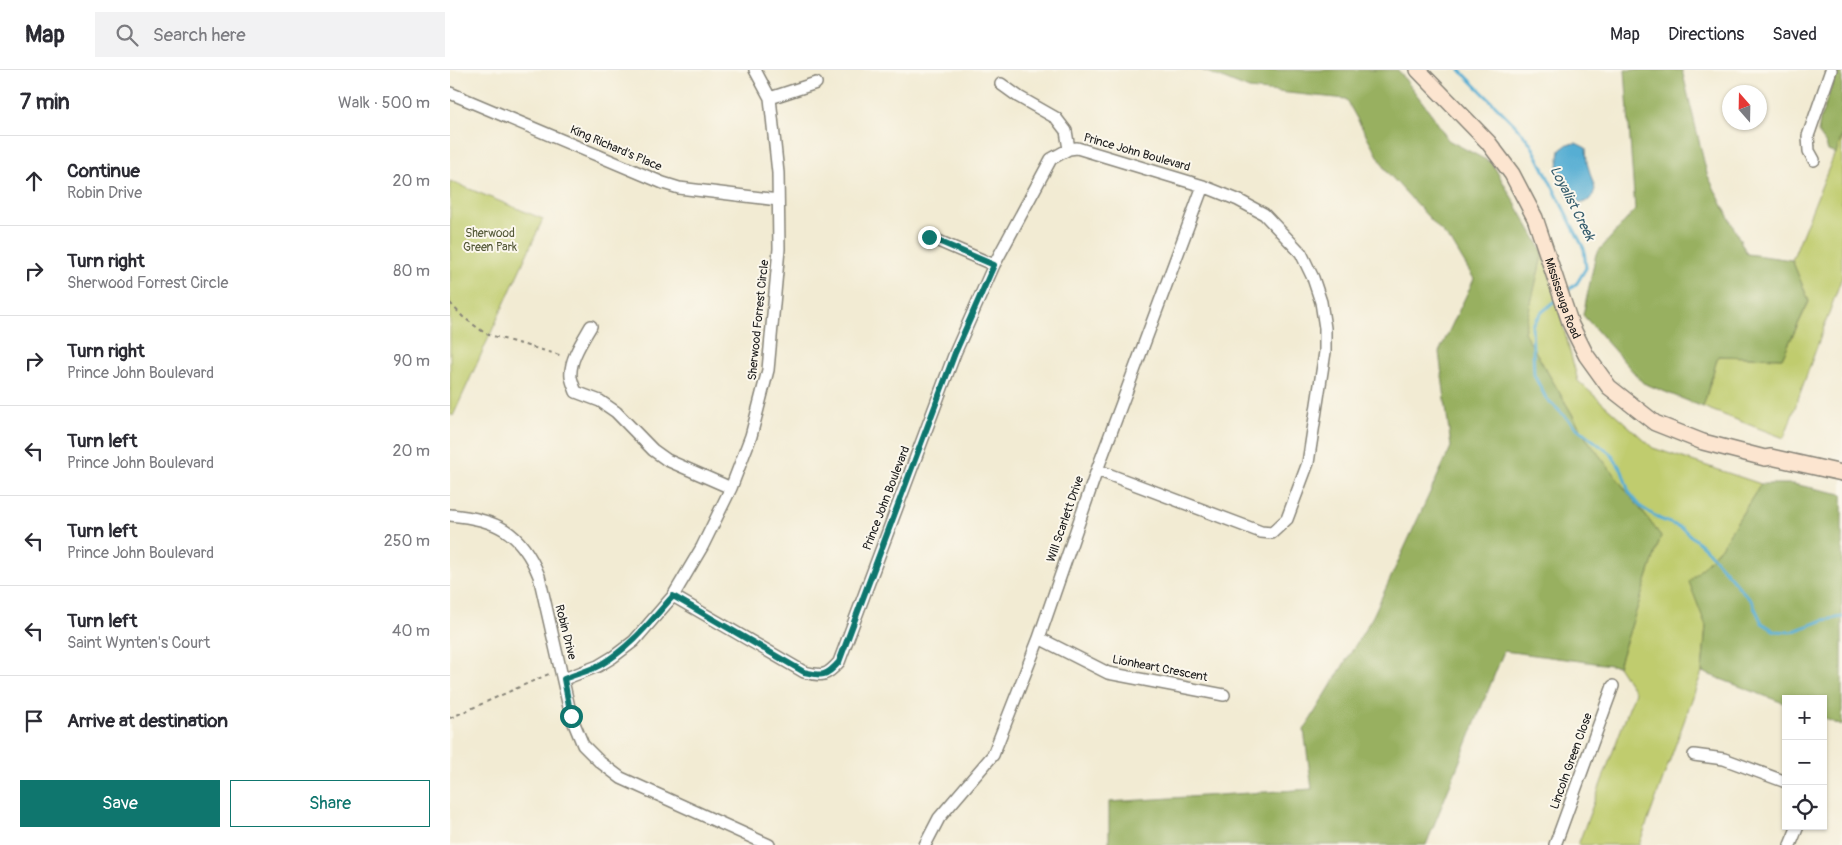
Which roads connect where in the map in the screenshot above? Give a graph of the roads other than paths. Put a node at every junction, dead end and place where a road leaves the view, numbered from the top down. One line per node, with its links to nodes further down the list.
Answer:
1 (755, 70): 7 (street, Sherwood Forrest Circle)
2 (1418, 70): 15 (main road, Mississauga Road)
3 (1831, 70): 9 (street)
4 (816, 83): 7 (street)
5 (1001, 84): 8 (street)
6 (450, 93): 11 (street, King Richard's Place)
7 (770, 98): 11 (street, Sherwood Forrest Circle)
8 (1069, 149): 10 (street, Prince John Boulevard); 13 (street, Prince John Boulevard)
9 (1814, 160)
10 (1203, 186): 16 (street, Will Scarlett Drive); 16 (street, Prince John Boulevard)
11 (778, 200): 19 (street, Sherwood Forrest Circle)
12 (929, 237): 13 (street)
13 (994, 265): 21 (street, Prince John Boulevard)
14 (591, 326): 19 (street)
15 (1765, 458): 17 (main road, Mississauga Road); 18 (main road, Mississauga Road)
16 (1096, 470): 22 (street, Will Scarlett Drive)
17 (1842, 473)
18 (1842, 483)
19 (731, 488): 21 (street, Sherwood Forrest Circle)
20 (450, 515): 23 (street, Robin Drive)
21 (673, 596): 23 (street, Sherwood Forrest Circle)
22 (1039, 638): 25 (street, Lionheart Crescent); 30 (street, Will Scarlett Drive)
23 (562, 674): 29 (street, Robin Drive)
24 (1614, 686): 31 (street, Lincoln Green Close)
25 (1224, 695)
26 (1694, 755): 27 (street)
27 (1782, 781)
28 (1796, 830): 32 (street)
29 (769, 845)
30 (925, 845)
31 (1555, 845)
32 (1790, 845)

